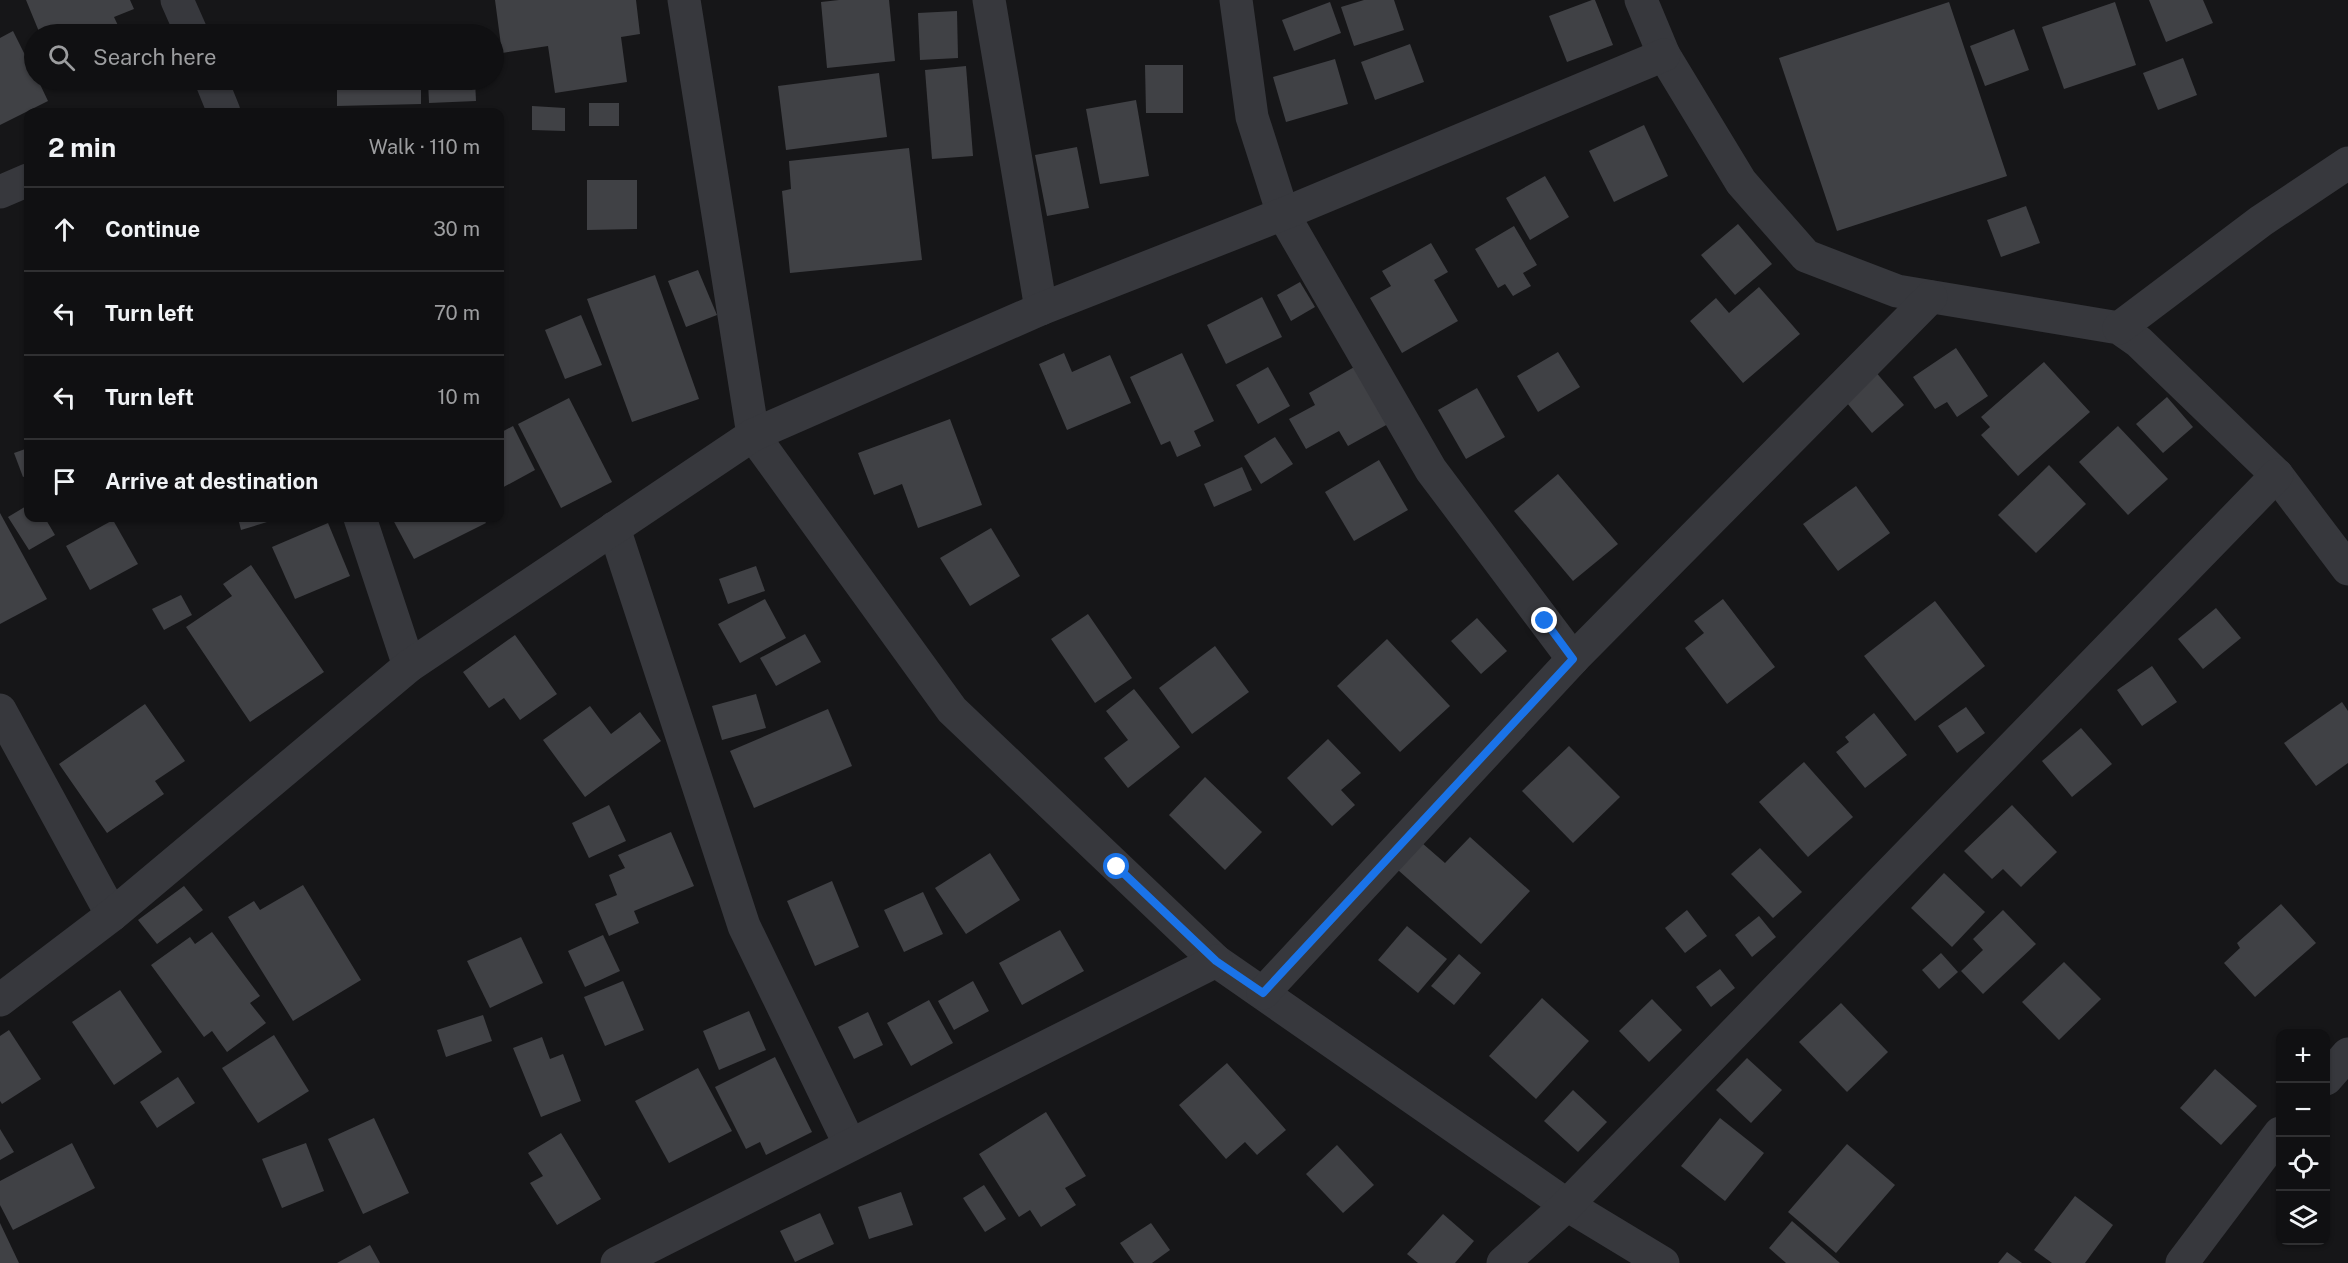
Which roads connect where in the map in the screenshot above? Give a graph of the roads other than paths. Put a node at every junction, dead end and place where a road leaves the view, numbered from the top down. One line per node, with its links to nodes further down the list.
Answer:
1 (177, 0): 6 (street)
2 (684, 0): 15 (street)
3 (988, 0): 13 (street)
4 (1236, 0): 11 (street)
5 (1641, 0): 7 (street)
6 (188, 24)
7 (1664, 55): 11 (street); 12 (street)
8 (2348, 163): 14 (street)
9 (24, 182): 10 (street)
10 (0, 192)
11 (1283, 214): 13 (street); 20 (street)
12 (1931, 297): 14 (street); 20 (street)
13 (1041, 309): 15 (street)
14 (2119, 328): 16 (street)
15 (753, 435): 18 (street); 24 (street)
16 (2277, 475): 19 (street); 31 (street)
17 (361, 522): 21 (street)
18 (614, 528): 21 (street); 30 (street)
19 (2348, 569)
20 (1573, 659): 25 (street)
21 (409, 666): 23 (street)
22 (0, 710): 23 (street)
23 (112, 915): 26 (street)
24 (1216, 961): 25 (street); 30 (street)
25 (1263, 993): 31 (street)
26 (0, 1000)
27 (2348, 1054): 28 (street)
28 (2330, 1074)
29 (2277, 1137): 35 (street)
30 (850, 1145): 32 (street)
31 (1567, 1205): 33 (street); 34 (street)
32 (617, 1263)
33 (1503, 1263)
34 (1663, 1263)
35 (2182, 1263)

